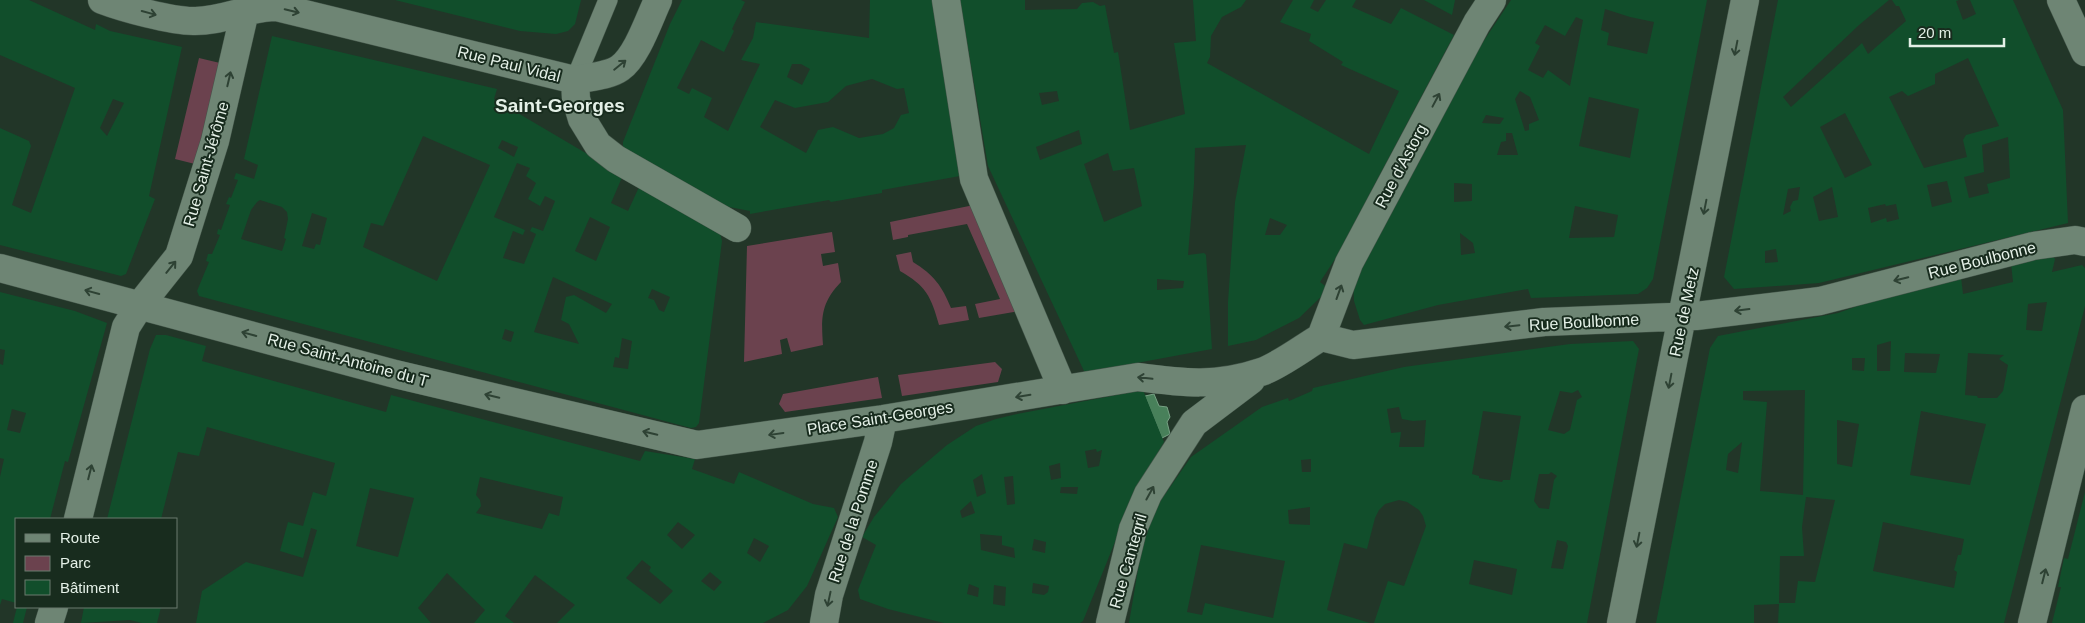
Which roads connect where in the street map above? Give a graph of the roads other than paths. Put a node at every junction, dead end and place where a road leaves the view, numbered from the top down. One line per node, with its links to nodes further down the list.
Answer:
1 (102, 0): 9 (street, Rue Paul Vidal, one-way to 9)
2 (608, 0): 12 (lane)
3 (658, 0): 12 (street, one-way to 3)
4 (946, 0): 21 (street)
5 (1492, 0): 18 (street, Rue d'Astorg, one-way to 5)
6 (1745, 0): 17 (street, Rue de Metz, one-way to 17)
7 (2061, 0): 11 (street)
8 (2076, 0): 10 (street)
9 (245, 11): 12 (street, Rue Paul Vidal, one-way to 12); 16 (street, Rue Saint-Jérôme, one-way to 9)
10 (2085, 21)
11 (2085, 52)
12 (575, 80): 13 (street, Rue Paul Vidal)
13 (737, 228)
14 (2085, 242): 17 (street, Rue Boulbonne, one-way to 17)
15 (0, 268): 16 (street, Rue Saint-Antoine du T, one-way to 15)
16 (140, 305): 25 (street, Rue Saint-Antoine du T, one-way to 16); 26 (street, Rue Saint-Jérôme, one-way to 16)
17 (1682, 316): 18 (street, Rue Boulbonne, one-way to 18); 31 (street, Rue de Metz, one-way to 31)
18 (1321, 337): 19 (street)
19 (1262, 372): 20 (street); 24 (street, Rue Cantegril)
20 (1181, 383): 21 (street, one-way to 21); 24 (street)
21 (1076, 388): 23 (street, Place Saint-Georges, one-way to 23)
22 (2085, 409): 32 (street, one-way to 22)
23 (883, 419): 25 (street, Place Saint-Georges, one-way to 25); 29 (street, Rue de la Pomme, one-way to 29)
24 (1194, 424): 30 (street, Rue Cantegril, one-way to 24)
25 (697, 445)
26 (78, 518)
27 (54, 608): 28 (street)
28 (49, 623)
29 (824, 623)
30 (1110, 623)
31 (1621, 623)
32 (2032, 623)

